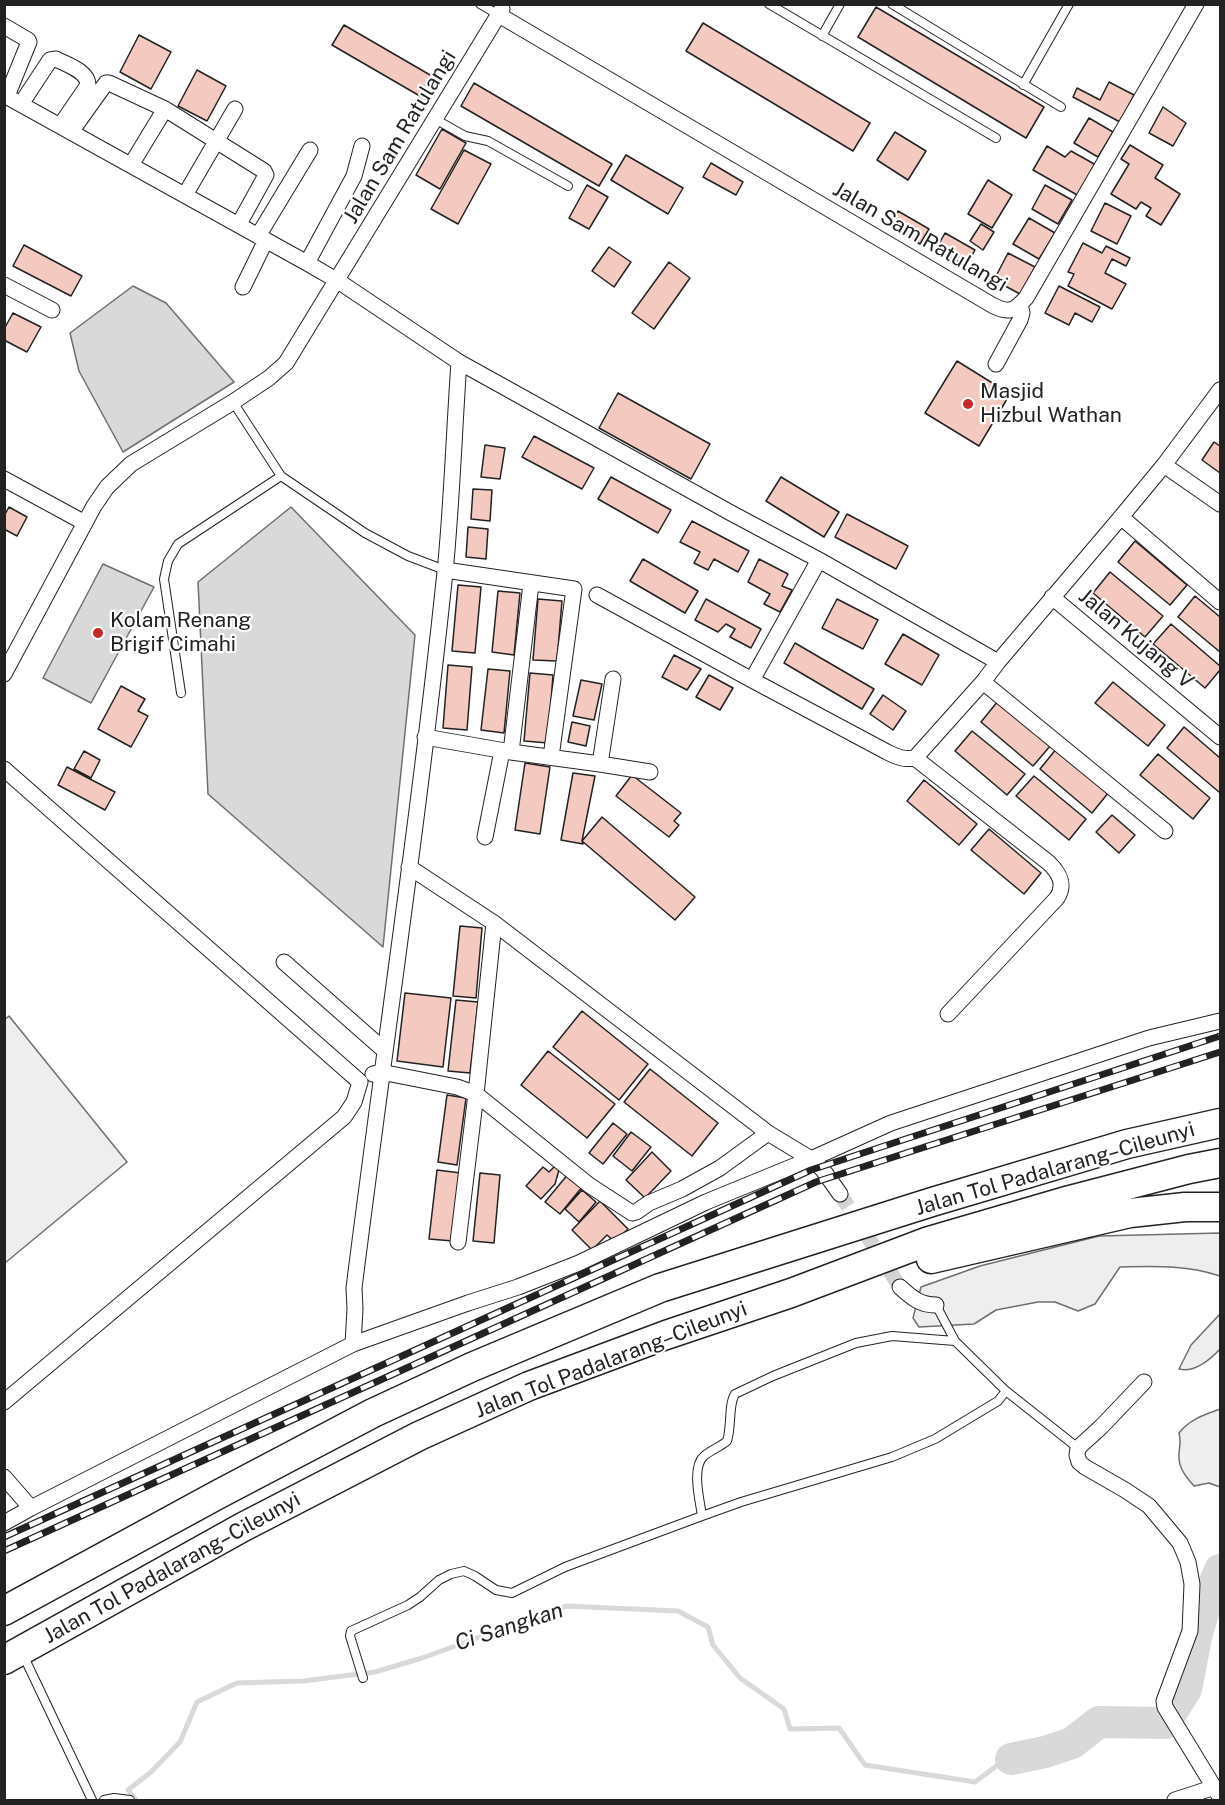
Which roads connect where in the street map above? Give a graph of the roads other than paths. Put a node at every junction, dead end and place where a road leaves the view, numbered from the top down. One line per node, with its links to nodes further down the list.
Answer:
1 (480, 4): 7 (lane)
2 (769, 4): 9 (lane)
3 (840, 4): 9 (lane)
4 (892, 4): 10 (lane)
5 (1070, 4): 10 (lane)
6 (1196, 4): 31 (street, Jalan Sam Ratulangi)
7 (502, 10): 16 (street, Jalan Sam Ratulangi); 31 (street, Jalan Sam Ratulangi)
8 (4, 26): 11 (street)
9 (822, 36): 18 (lane)
10 (1023, 85): 13 (lane)
11 (6, 96): 12 (street)
12 (21, 104): 17 (street); 17 (street)
13 (1061, 107)
14 (165, 109): 17 (street); 19 (street); 22 (street)
15 (235, 109): 19 (street)
16 (435, 119): 23 (lane); 28 (street, Jalan Sam Ratulangi)
17 (65, 129): 22 (street)
18 (996, 138)
19 (216, 142): 24 (street); 25 (street)
20 (362, 146): 27 (street)
21 (310, 150): 26 (street)
22 (131, 165): 24 (street)
23 (568, 186)
24 (185, 195): 25 (street)
25 (239, 224): 26 (street)
26 (262, 238): 27 (street); 30 (street)
27 (307, 262): 28 (street)
28 (338, 281): 33 (street); 36 (street, Jalan Sam Ratulangi)
29 (4, 285): 32 (street)
30 (243, 287)
31 (1020, 304): 34 (street)
32 (52, 310)
33 (459, 362): 43 (street); 44 (street)
34 (996, 364)
35 (1221, 390): 37 (street)
36 (233, 402): 38 (lane); 42 (street, Jalan Sam Ratulangi)
37 (1164, 465): 40 (street); 41 (street)
38 (281, 476): 44 (lane); 54 (lane)
39 (4, 479): 42 (street)
40 (1221, 504)
41 (1121, 517): 47 (street); 48 (street)
42 (86, 523): 50 (street, Jalan Sam Ratulangi)
43 (819, 560): 49 (street); 52 (street)
44 (445, 570): 45 (street); 55 (street)
45 (531, 584): 57 (street); 58 (street)
46 (597, 595): 52 (street)
47 (1052, 597): 49 (street); 56 (street, Jalan Kujang V)
48 (1221, 602)
49 (998, 662): 53 (street)
50 (4, 674)
51 (613, 680): 60 (street)
52 (752, 680): 59 (street)
53 (982, 682): 59 (street); 63 (street)
54 (181, 693)
55 (425, 737): 57 (street); 65 (street)
56 (1221, 737)
57 (507, 751): 58 (street); 64 (street)
58 (551, 757): 60 (street)
59 (915, 758): 68 (street)
60 (600, 764): 62 (street)
61 (4, 769): 72 (street)
62 (650, 772)
63 (1165, 831)
64 (485, 837)
65 (409, 867): 66 (street); 70 (street)
66 (494, 923): 73 (street); 75 (street)
67 (284, 962): 70 (street)
68 (948, 1014)
69 (1221, 1021): 76 (street)
70 (384, 1050): 71 (street)
71 (381, 1072): 72 (street); 73 (street); 85 (street)
72 (360, 1082): 88 (street)
73 (476, 1094): 75 (street); 80 (street)
74 (1221, 1123): 94 (highway, Jalan Tol Padalarang–Cileunyi)
75 (768, 1133): 76 (street)
76 (811, 1159): 78 (street); 85 (street)
77 (1221, 1163): 82 (highway, Jalan Tol Padalarang–Cileunyi)
78 (840, 1194)
79 (1221, 1207): 82 (highway)
80 (458, 1242)
81 (900, 1287): 83 (street)
82 (791, 1293): 95 (highway, Jalan Tol Padalarang–Cileunyi)
83 (936, 1305): 84 (lane)
84 (955, 1341): 87 (lane); 92 (lane)
85 (353, 1344): 91 (street)
86 (1144, 1383): 89 (street)
87 (1006, 1391): 89 (lane); 92 (lane)
88 (4, 1402)
89 (1078, 1448): 97 (street)
90 (4, 1477): 91 (street)
91 (31, 1508): 93 (street)
92 (702, 1516): 96 (lane)
93 (4, 1523)
94 (4, 1611)
95 (15, 1659): 98 (lane)
96 (363, 1678)
97 (1218, 1792): 101 (street)
98 (92, 1800)
99 (104, 1800): 100 (lane)
100 (130, 1800)
101 (1175, 1800)

